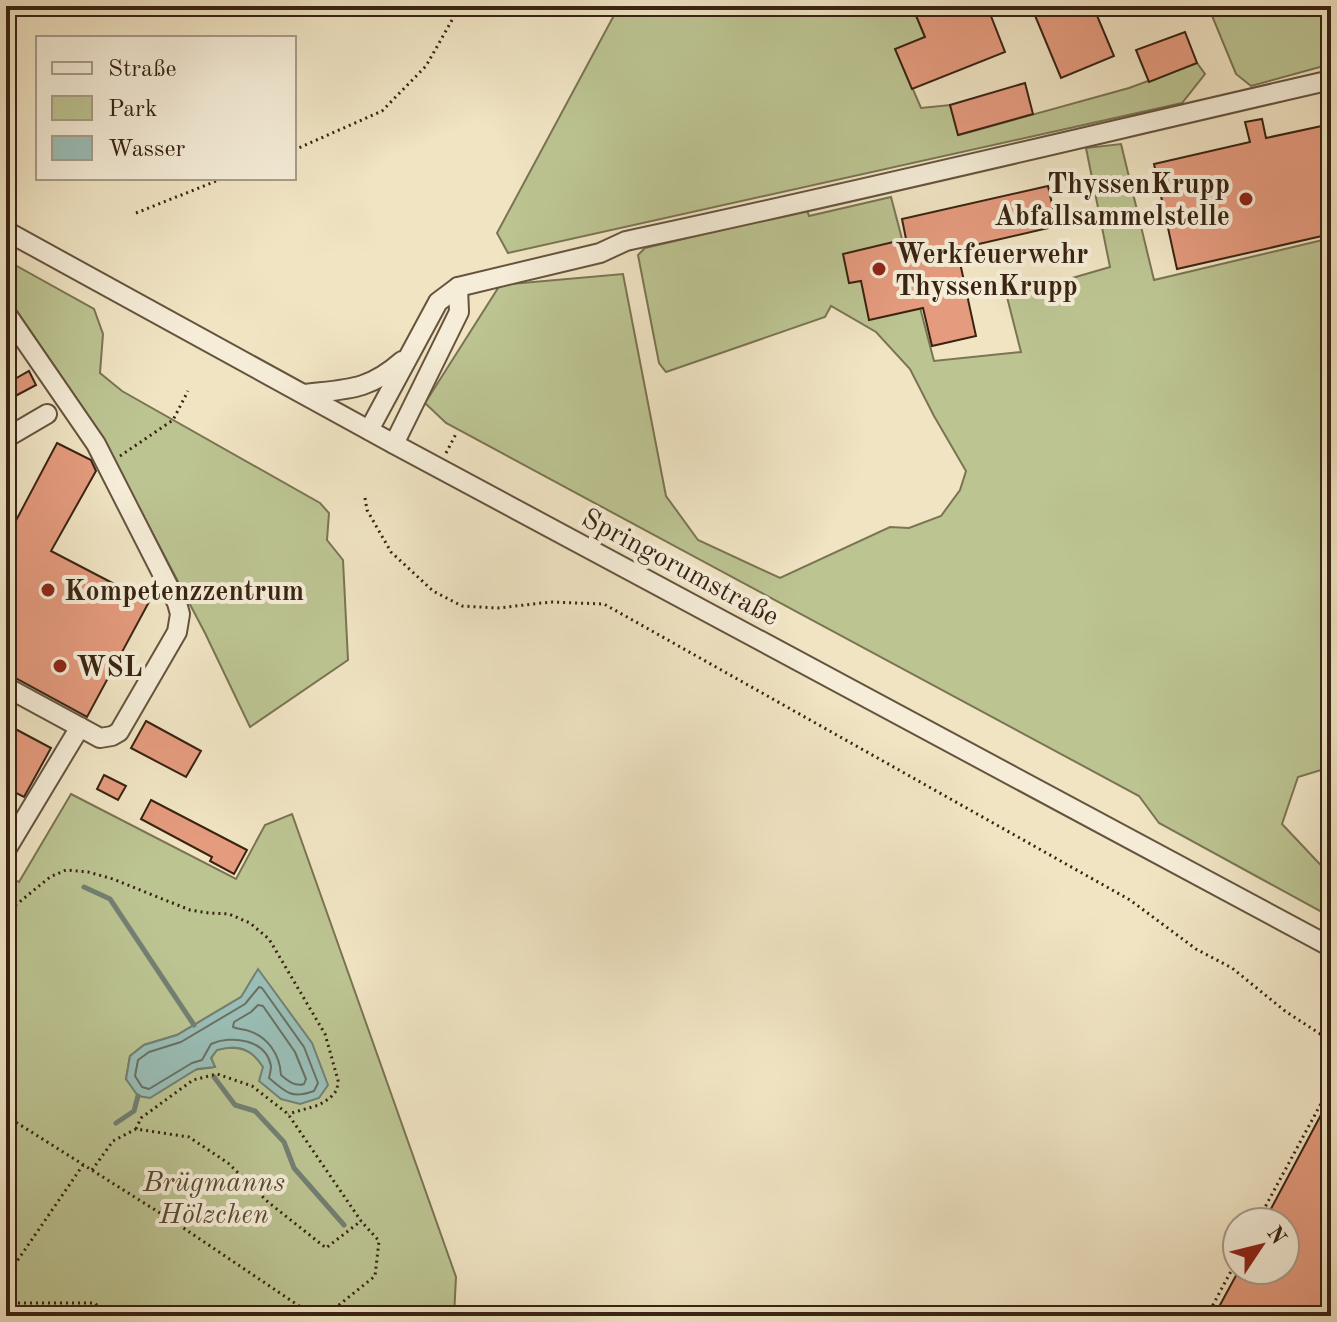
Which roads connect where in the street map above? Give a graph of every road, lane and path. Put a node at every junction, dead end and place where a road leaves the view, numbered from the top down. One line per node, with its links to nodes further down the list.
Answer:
1 (460, 6): 3 (path)
2 (1331, 80): 7 (street)
3 (296, 149)
4 (219, 180): 5 (path)
5 (136, 213)
6 (6, 231): 11 (street, Springorumstraße)
7 (458, 287): 9 (street); 15 (street)
8 (6, 313): 16 (street)
9 (410, 354): 11 (street); 13 (street)
10 (188, 391): 16 (path)
11 (303, 394): 13 (street, Springorumstraße)
12 (47, 414): 14 (street)
13 (369, 430): 15 (street, Springorumstraße)
14 (6, 438)
15 (394, 444): 22 (street, Springorumstraße)
16 (108, 465): 19 (street)
17 (365, 498): 23 (path)
18 (6, 687): 19 (street)
19 (80, 727): 20 (street)
20 (6, 850)
21 (6, 913): 25 (path)
22 (1331, 947)
23 (1331, 1041)
24 (1331, 1085): 30 (path)
25 (288, 1114): 27 (path); 31 (path)
26 (6, 1116): 28 (path)
27 (136, 1129): 29 (path); 31 (path)
28 (83, 1165): 29 (path); 32 (path)
29 (92, 1171): 36 (path)
30 (1266, 1206)
31 (361, 1221): 37 (path)
32 (6, 1274)
33 (1223, 1286): 38 (path)
34 (6, 1303): 35 (path)
35 (106, 1316)
36 (314, 1316)
37 (325, 1316)
38 (1207, 1316)

